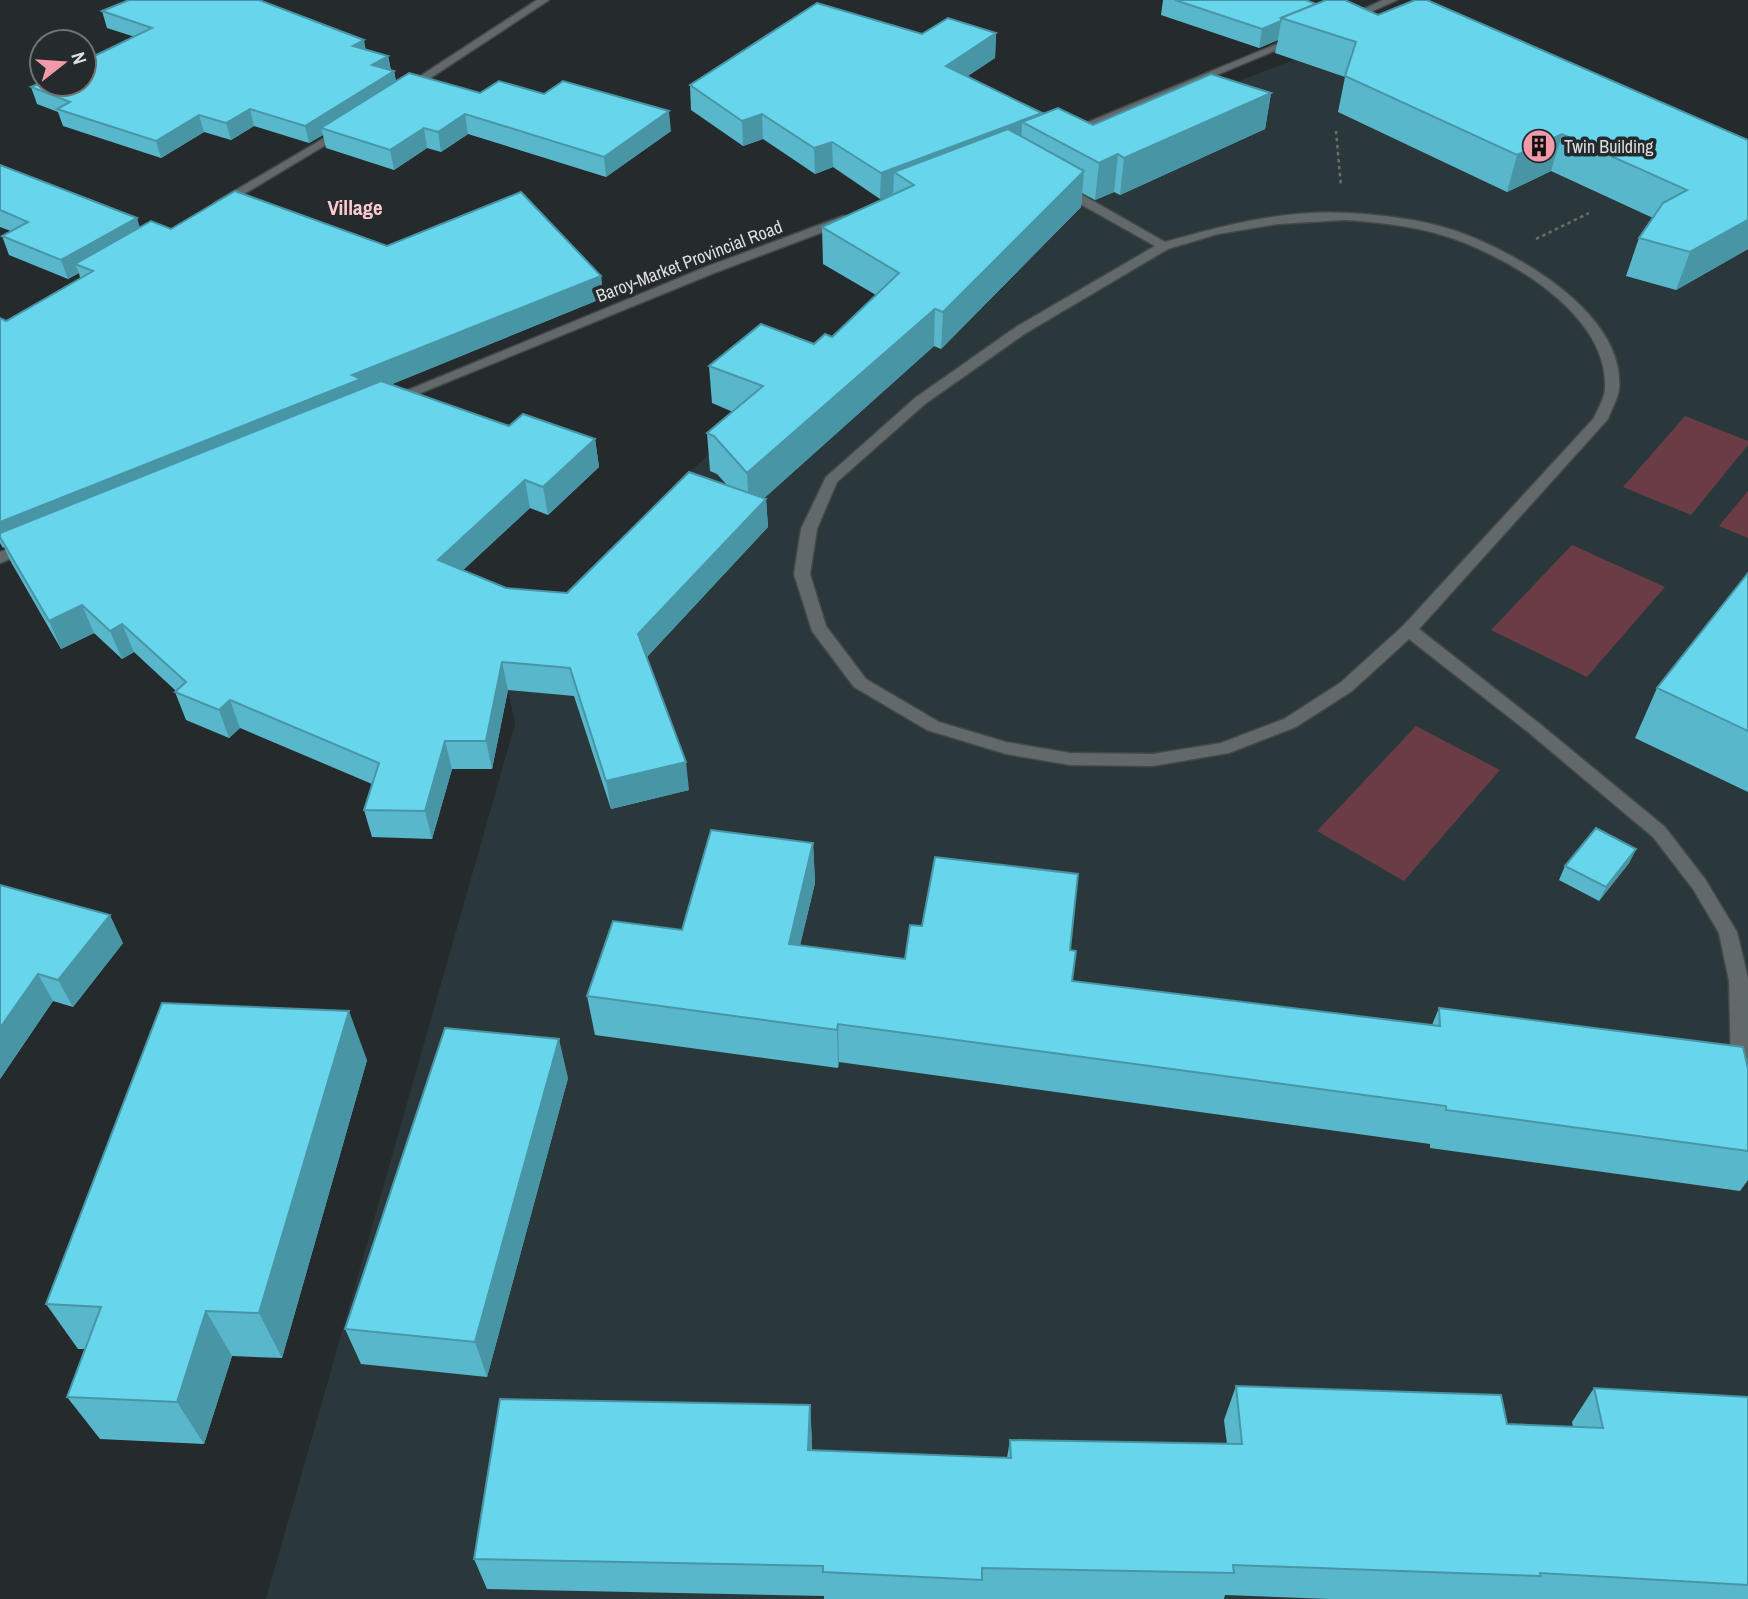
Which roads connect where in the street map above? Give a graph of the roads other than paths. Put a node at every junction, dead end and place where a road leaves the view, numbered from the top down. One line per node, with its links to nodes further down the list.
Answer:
1 (544, 0): 3 (street)
2 (1392, 0): 5 (street)
3 (390, 100)
4 (351, 125): 7 (street)
5 (1058, 137)
6 (1046, 180): 9 (street)
7 (205, 212)
8 (852, 216): 10 (street, Baroy-Market Provincial Road)
9 (1164, 246): 13 (street); 13 (street)
10 (374, 406)
11 (38, 542): 12 (street)
12 (0, 558)
13 (1409, 630): 14 (street)
14 (1748, 1114)

